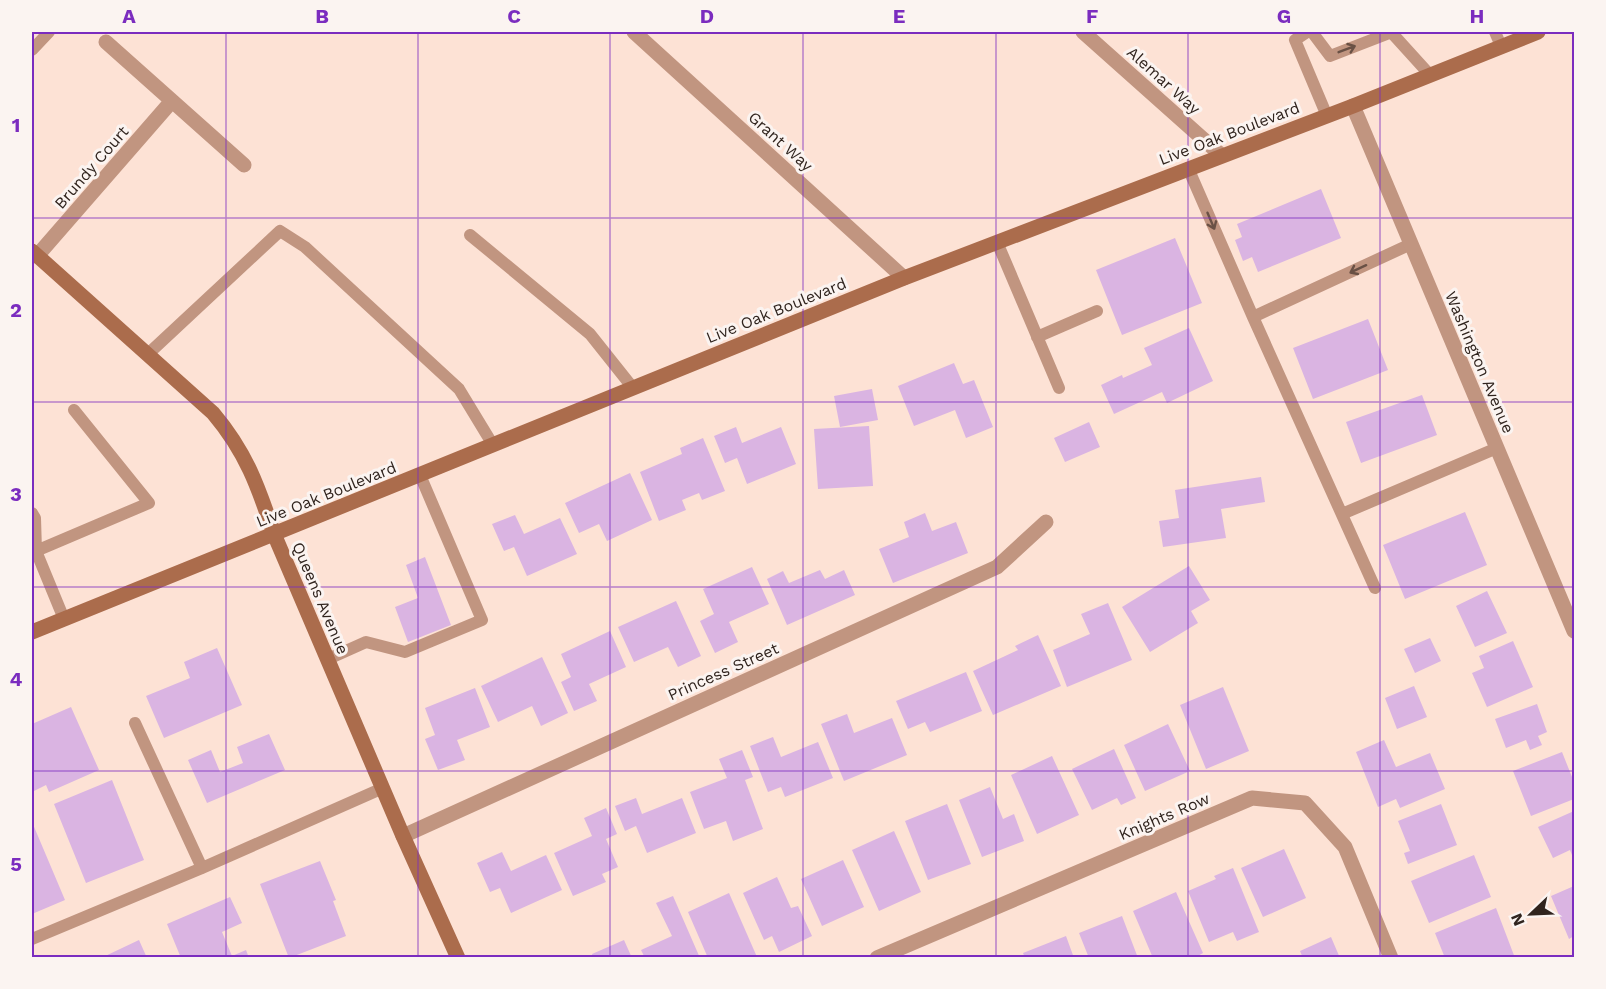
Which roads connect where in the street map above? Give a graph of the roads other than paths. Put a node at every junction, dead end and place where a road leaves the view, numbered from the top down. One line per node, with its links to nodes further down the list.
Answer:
1 (49, 32): 11 (lane)
2 (634, 32): 23 (street, Grant Way)
3 (1083, 32): 16 (street, Alemar Way)
4 (1307, 32): 15 (lane)
5 (1312, 32): 6 (lane, one-way to 6)
6 (1391, 32): 12 (lane)
7 (1495, 32): 10 (lane)
8 (1538, 32): 10 (main road, Live Oak Boulevard)
9 (106, 42): 13 (street)
10 (1501, 46): 12 (main road, Live Oak Boulevard)
11 (32, 50)
12 (1430, 75): 14 (main road, Live Oak Boulevard)
13 (171, 102): 17 (street); 22 (street, Brundy Court)
14 (1353, 106): 15 (main road, Live Oak Boulevard); 21 (street, Washington Avenue)
15 (1327, 116): 16 (main road, Live Oak Boulevard)
16 (1221, 155): 18 (main road, Live Oak Boulevard)
17 (244, 165)
18 (1188, 168): 20 (main road, Live Oak Boulevard); 25 (lane, one-way to 25)
19 (470, 235): 28 (lane)
20 (997, 242): 23 (main road, Live Oak Boulevard); 26 (lane)
21 (1411, 244): 25 (lane, one-way to 25); 32 (street, Washington Avenue)
22 (34, 254): 27 (main road, Queens Avenue)
23 (904, 278): 28 (main road, Live Oak Boulevard)
24 (1097, 311): 26 (lane)
25 (1253, 317): 35 (lane)
26 (1037, 337): 29 (lane)
27 (148, 354): 31 (lane); 37 (main road, Queens Avenue)
28 (633, 388): 31 (main road, Live Oak Boulevard)
29 (1059, 388)
30 (74, 410): 38 (lane)
31 (493, 445): 33 (main road, Live Oak Boulevard)
32 (1497, 448): 35 (lane); 41 (street, Washington Avenue)
33 (420, 475): 37 (main road, Live Oak Boulevard); 43 (lane)
34 (32, 513): 38 (lane)
35 (1342, 514): 39 (lane)
36 (1046, 522): 46 (street, Princess Street)
37 (274, 534): 40 (main road, Live Oak Boulevard); 43 (main road, Queens Avenue)
38 (34, 551): 40 (lane)
39 (1375, 588)
40 (64, 619): 42 (main road, Live Oak Boulevard)
41 (1575, 631)
42 (32, 632)
43 (328, 659): 45 (main road, Queens Avenue)
44 (135, 723): 47 (lane)
45 (383, 788): 46 (main road, Queens Avenue); 47 (lane)
46 (403, 836): 49 (main road, Queens Avenue)
47 (202, 867): 48 (lane)
48 (32, 939)
49 (458, 957)
50 (877, 957): 51 (street, Knights Row)
51 (1391, 957)

